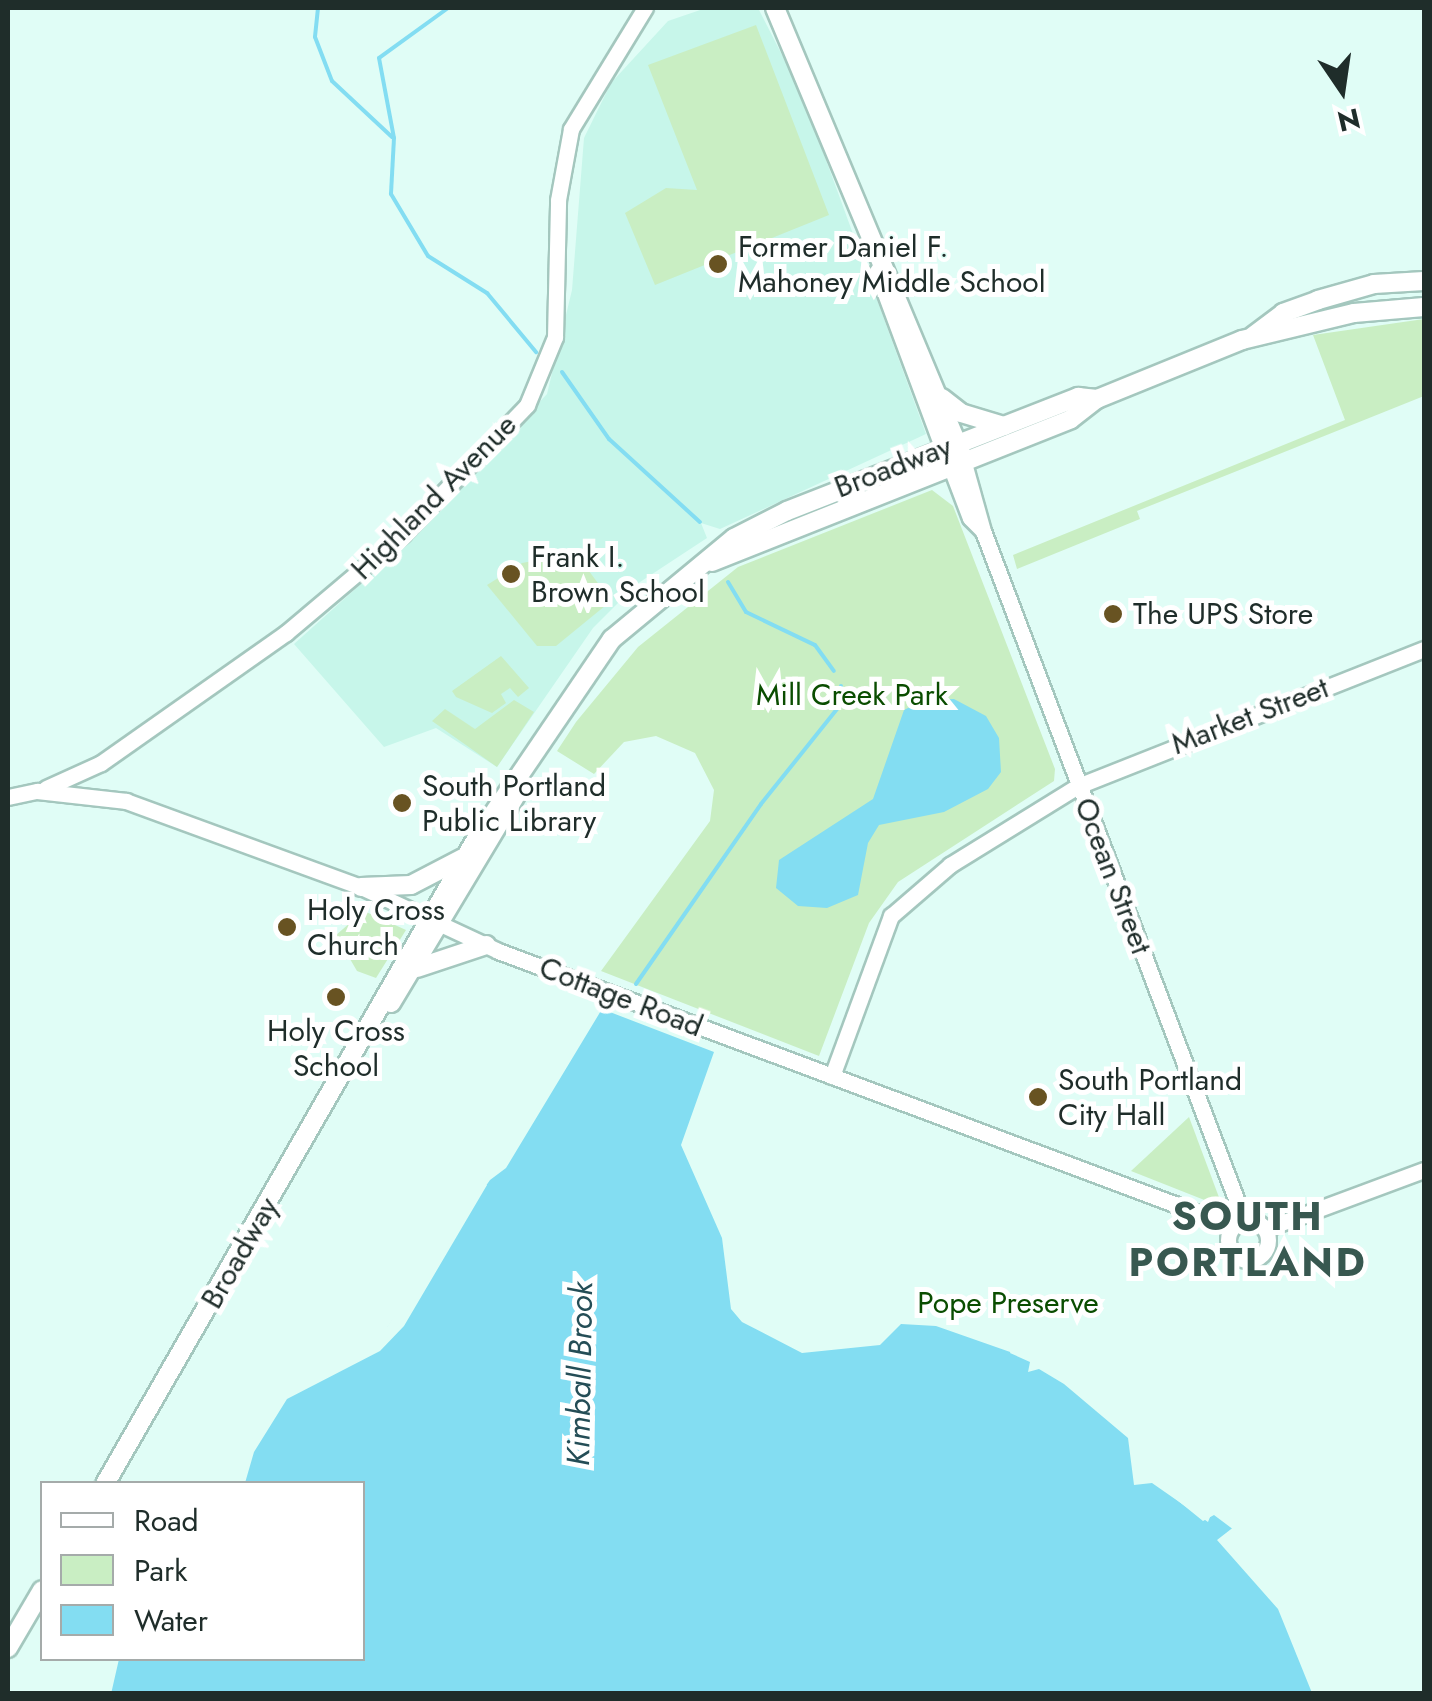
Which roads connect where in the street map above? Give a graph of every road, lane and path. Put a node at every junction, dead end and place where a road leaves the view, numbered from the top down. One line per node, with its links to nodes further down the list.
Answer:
1 (645, 8): 16 (street, Highland Avenue)
2 (775, 8): 3 (main road)
3 (878, 258): 7 (main road); 10 (main road)
4 (1424, 281): 6 (main road, Broadway)
5 (1424, 307): 6 (main road, Broadway)
6 (1252, 336): 8 (main road, Broadway)
7 (940, 396): 9 (main road); 10 (main road)
8 (1096, 399): 9 (main road, Broadway); 11 (main road, Broadway)
9 (1004, 426): 10 (main road, Broadway)
10 (950, 445): 11 (main road); 12 (main road, Broadway)
11 (958, 465): 12 (main road, Broadway); 15 (street, Ocean Street)
12 (702, 565): 14 (main road, Broadway)
13 (1424, 650): 15 (street, Market Street)
14 (524, 772): 18 (main road, Broadway); 20 (main road, Broadway)
15 (1078, 786): 24 (street, Market Street); 26 (street, Ocean Street)
16 (37, 791): 17 (street, Cottage Road); 19 (street, Cottage Road)
17 (8, 797)
18 (467, 854): 19 (main road); 20 (main road, Broadway)
19 (361, 887): 20 (street, Cottage Road)
20 (437, 921): 21 (street, Cottage Road); 22 (main road, Broadway); 23 (main road, Broadway)
21 (486, 945): 22 (main road); 24 (street, Cottage Road)
22 (416, 968): 23 (main road, Broadway)
23 (375, 1023): 28 (main road, Broadway)
24 (832, 1076): 26 (street, Cottage Road)
25 (1424, 1170): 27 (street)
26 (1238, 1223): 27 (street, Cottage Road); 27 (street, Ocean Street)
27 (1264, 1229)
28 (106, 1481)
29 (40, 1593): 30 (main road)
30 (8, 1648)

